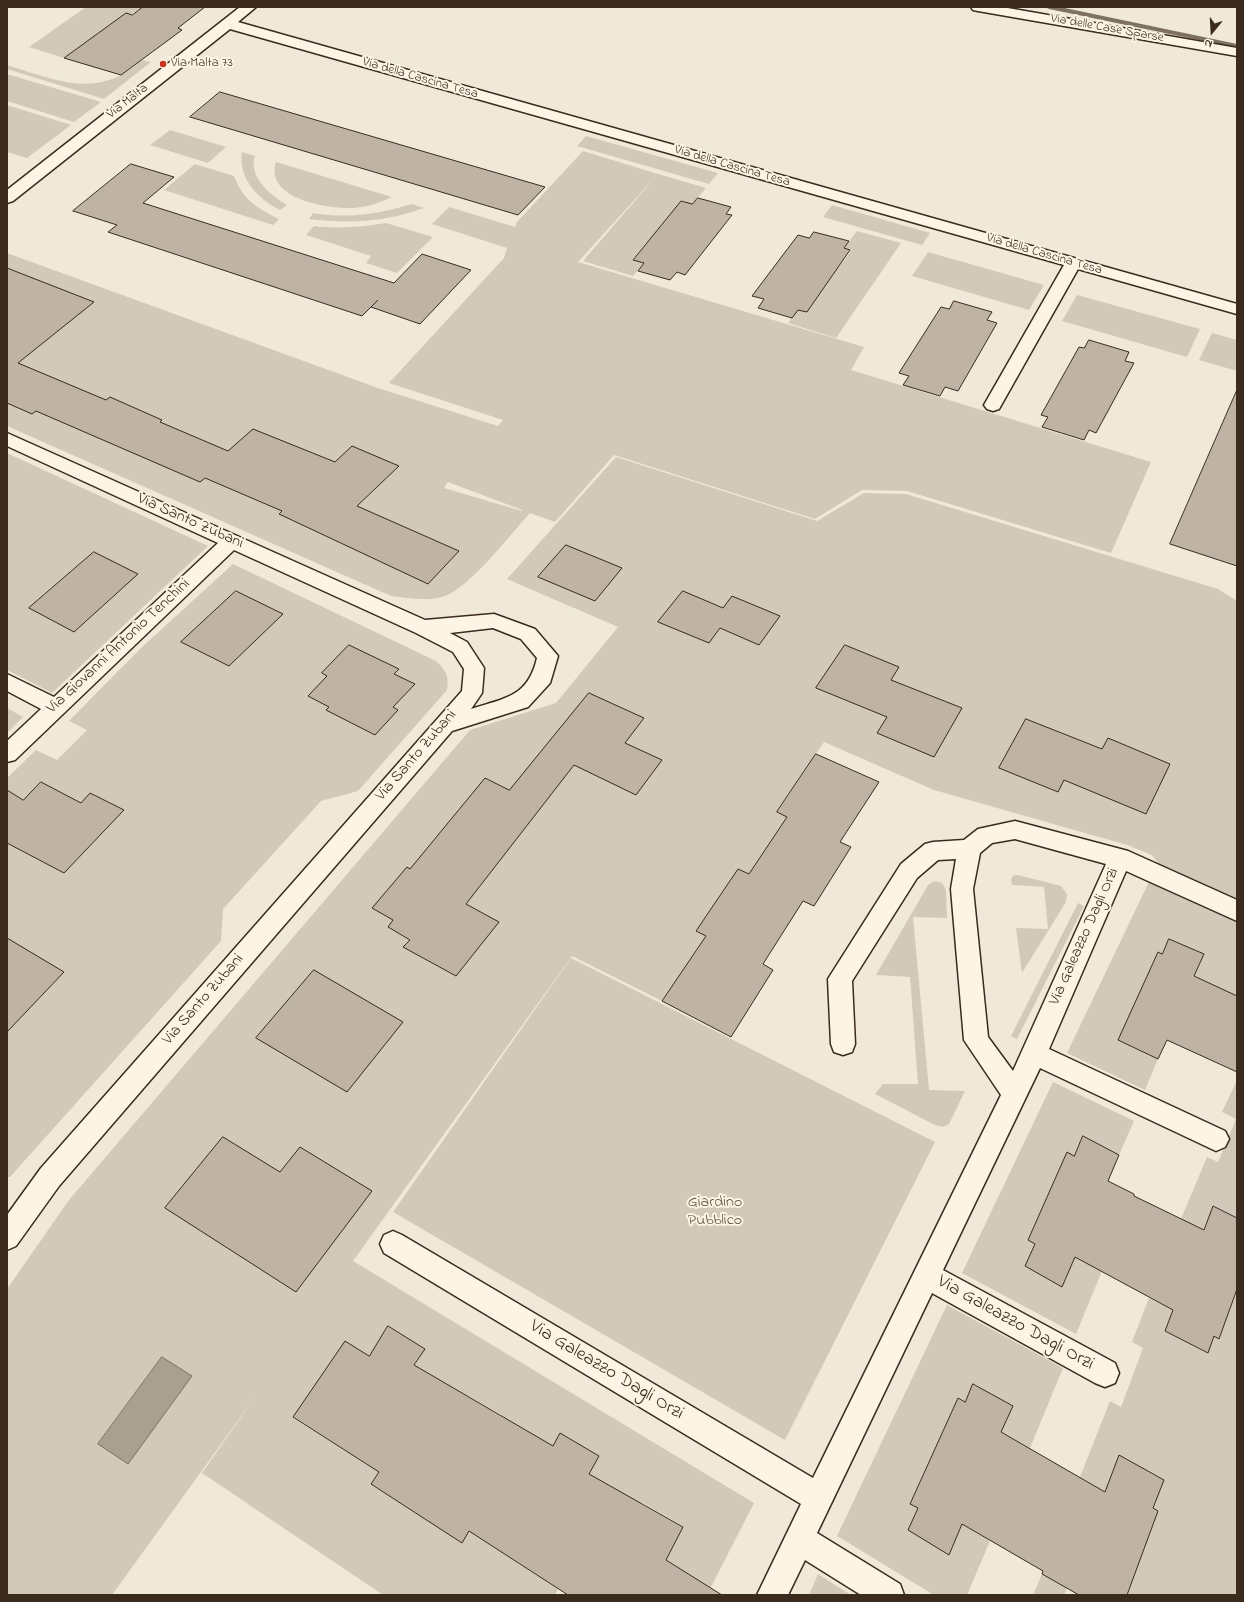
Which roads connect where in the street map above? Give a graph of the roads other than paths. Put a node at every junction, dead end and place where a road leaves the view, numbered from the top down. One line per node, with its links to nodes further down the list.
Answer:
1 (249, 7): 3 (street, Via Malta)
2 (978, 7): 4 (street, Via delle Case Sparse)
3 (228, 24): 5 (street, Via Malta); 6 (street, Via della Cascina Tesa)
4 (1237, 52)
5 (7, 198)
6 (1073, 263): 7 (street, Via della Cascina Tesa); 8 (street)
7 (1237, 309)
8 (993, 405)
9 (7, 439): 10 (street, Via Santo Zubani)
10 (232, 541): 11 (street, Via Santo Zubani); 13 (street, Via Giovanni Antonio Tenchini)
11 (423, 628): 14 (street, Via Santo Zubani); 14 (street)
12 (7, 682): 13 (street)
13 (55, 708): 15 (street, Via Giovanni Antonio Tenchini)
14 (442, 726): 23 (street, Via Santo Zubani)
15 (7, 754)
16 (969, 849): 17 (street, Via Galeazzo Dagli Orzi); 19 (street); 21 (street)
17 (1120, 858): 18 (street); 20 (street, Via Galeazzo Dagli Orzi)
18 (1237, 911)
19 (843, 1044)
20 (1034, 1054): 21 (street, Via Galeazzo Dagli Orzi); 22 (street)
21 (1014, 1093): 25 (street, Via Galeazzo Dagli Orzi)
22 (1216, 1139)
23 (7, 1237)
24 (393, 1244): 27 (street, Via Galeazzo Dagli Orzi)
25 (926, 1275): 26 (street, Via Galeazzo Dagli Orzi); 27 (street, Via Galeazzo Dagli Orzi)
26 (1105, 1373)
27 (819, 1498): 28 (street, Via Galeazzo Dagli Orzi)
28 (799, 1539): 29 (street, Via Galeazzo Dagli Orzi); 30 (street)
29 (772, 1595)
30 (889, 1595)

